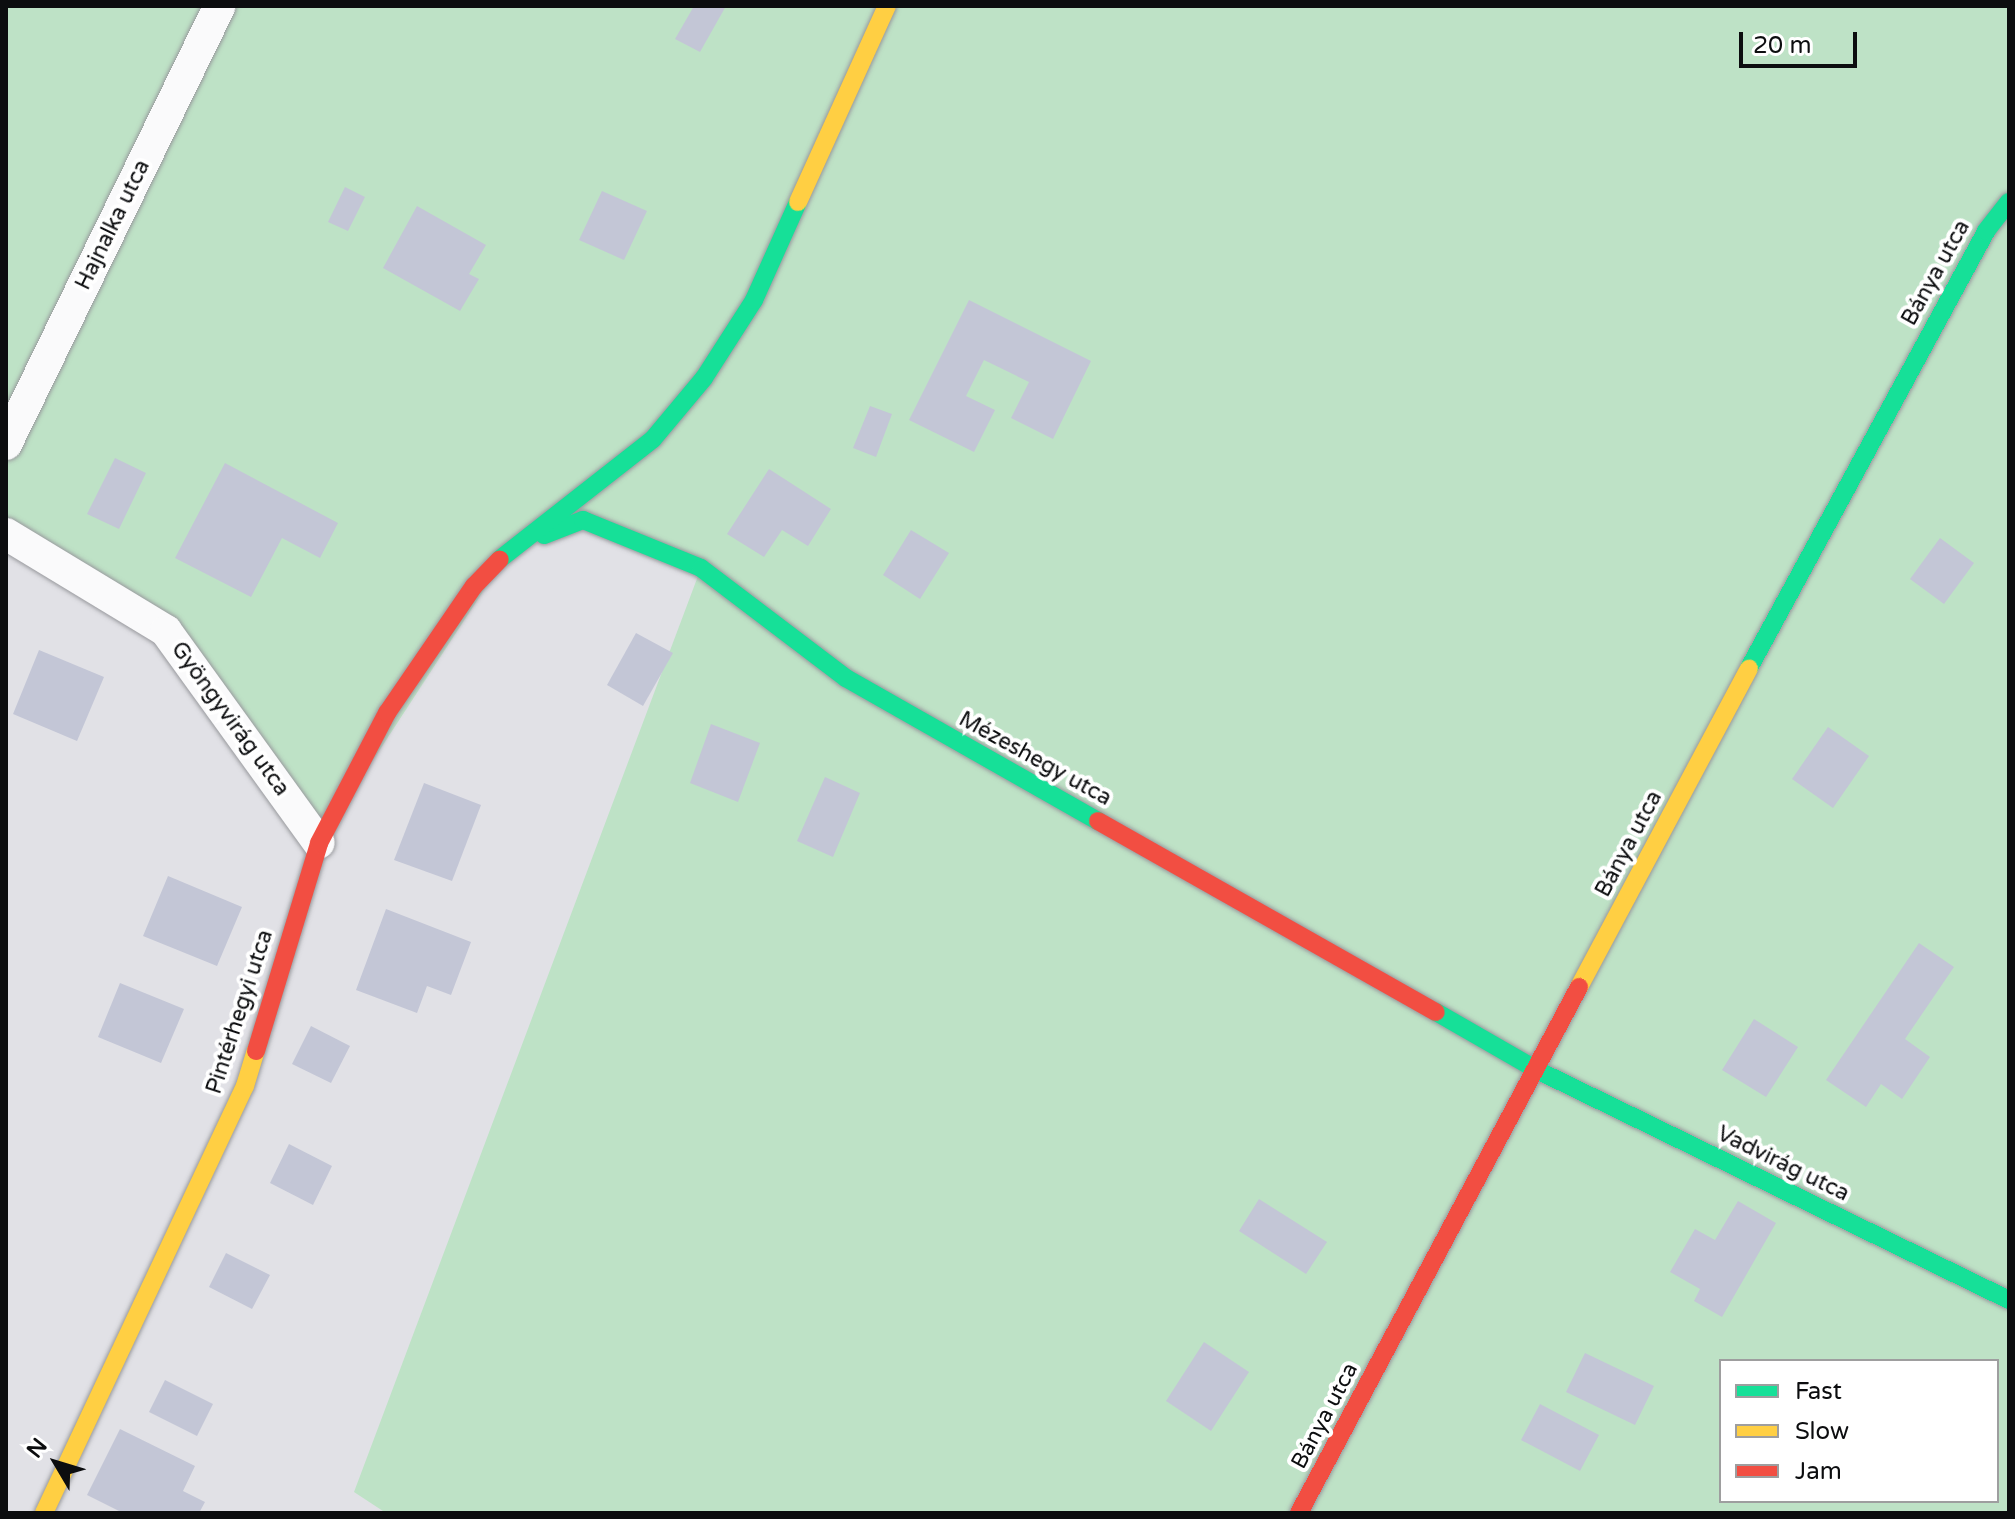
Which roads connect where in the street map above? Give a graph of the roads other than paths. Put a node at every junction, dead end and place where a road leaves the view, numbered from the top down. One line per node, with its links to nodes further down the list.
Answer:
1 (220, 6): 4 (street, Hajnalka utca)
2 (887, 6): 6 (street)
3 (2009, 202): 8 (street, Bánya utca)
4 (6, 444)
5 (6, 534): 7 (street, Gyöngyvirág utca)
6 (512, 547): 7 (street, Pintérhegyi utca); 8 (street, Mézeshegy utca)
7 (319, 843): 10 (street, Pintérhegyi utca)
8 (1537, 1070): 9 (street, Vadvirág utca); 11 (street, Bánya utca)
9 (2009, 1300)
10 (44, 1513)
11 (1299, 1513)

